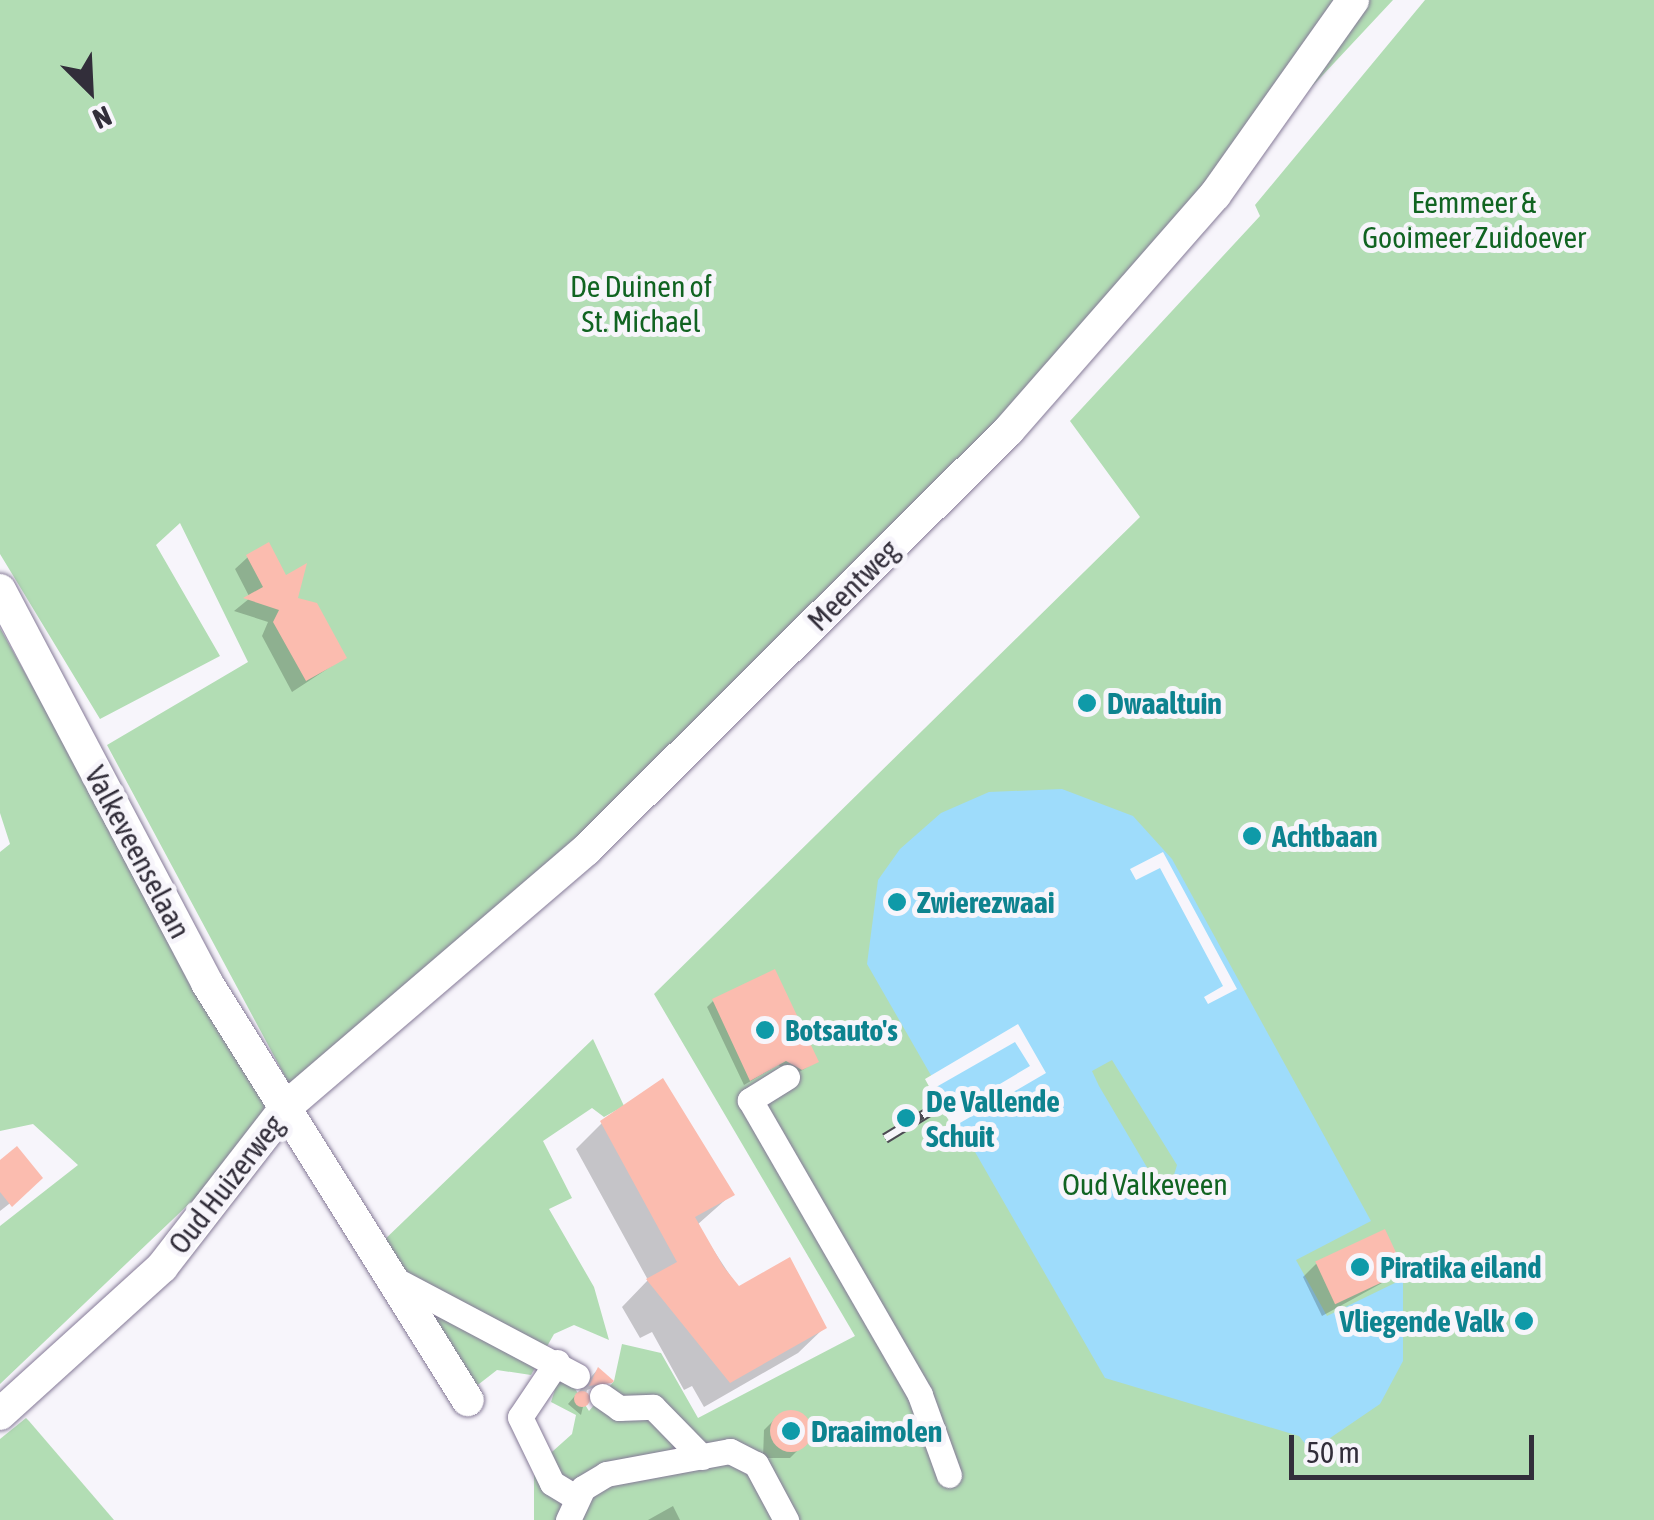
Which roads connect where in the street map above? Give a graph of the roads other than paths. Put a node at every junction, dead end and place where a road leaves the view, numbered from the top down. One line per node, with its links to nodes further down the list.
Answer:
1 (1353, 0): 4 (street, Meentweg)
2 (0, 590): 4 (street, Valkeveenselaan)
3 (787, 1077): 10 (street)
4 (286, 1107): 5 (street, Oud Huizerweg); 8 (street, Oud Huizerweg)
5 (394, 1279): 7 (street, Oud Huizerweg); 11 (street)
6 (602, 1396): 9 (street)
7 (468, 1400)
8 (0, 1414)
9 (702, 1456): 11 (street); 12 (street)
10 (949, 1475)
11 (572, 1509)
12 (786, 1520)

